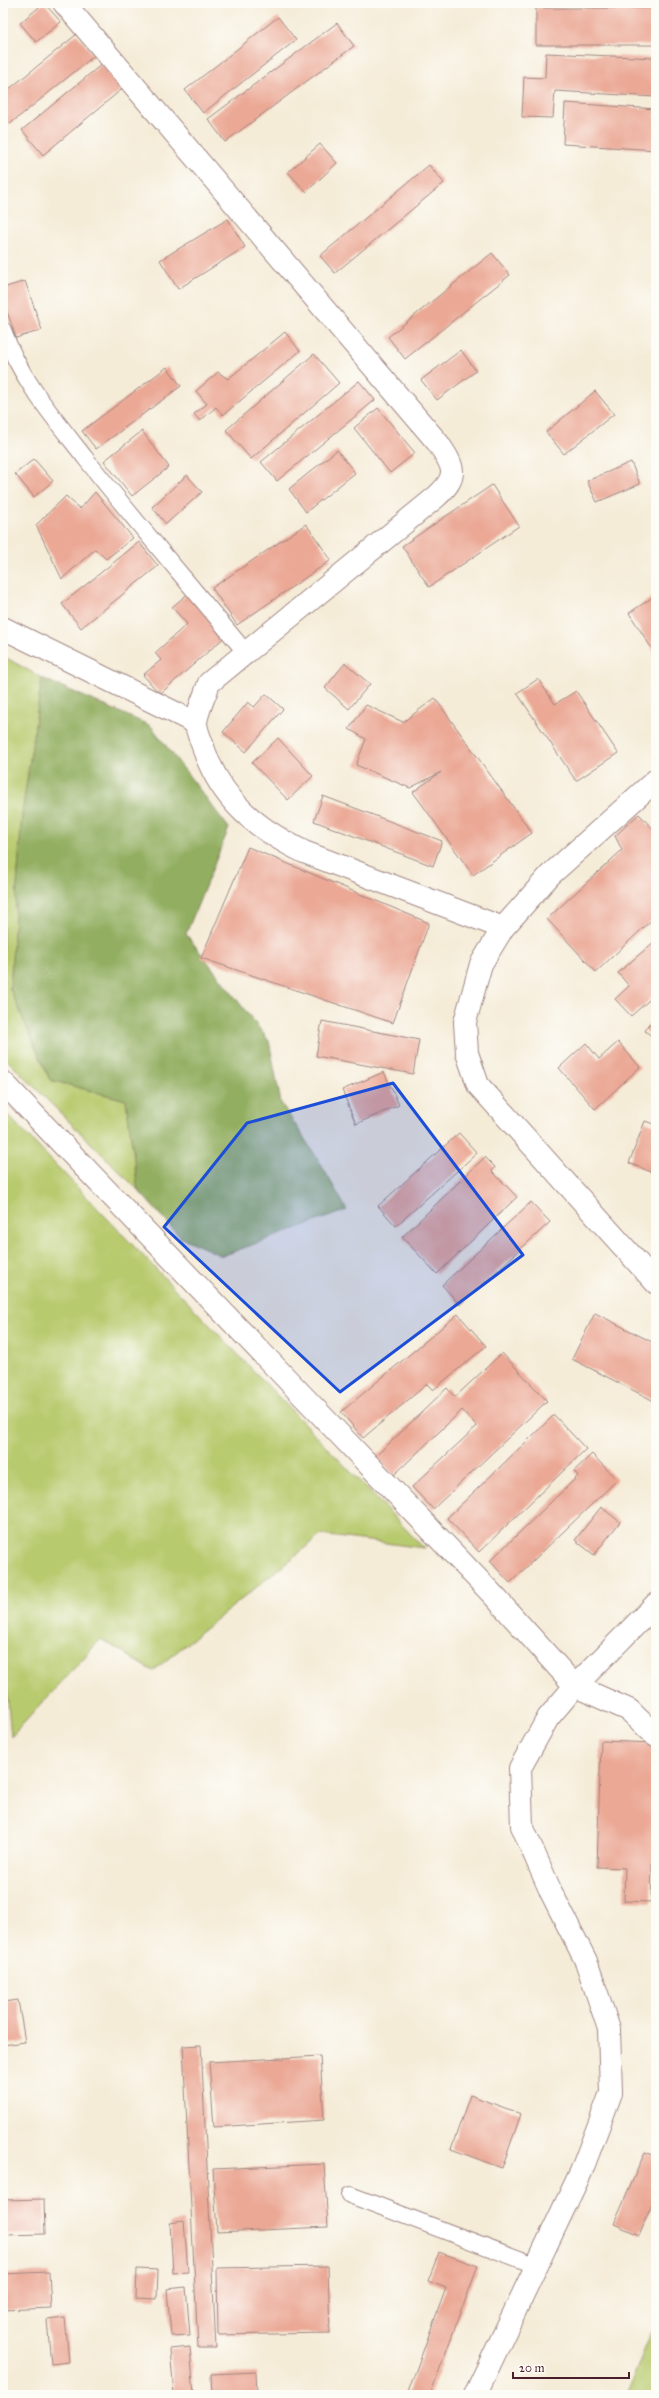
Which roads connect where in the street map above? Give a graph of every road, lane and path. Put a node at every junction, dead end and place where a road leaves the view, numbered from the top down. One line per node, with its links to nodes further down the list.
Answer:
1 (64, 3): 4 (street)
2 (3, 330): 4 (lane)
3 (3, 628): 5 (street)
4 (246, 653): 5 (street)
5 (196, 723): 7 (street)
6 (656, 780): 7 (street)
7 (502, 928): 9 (street)
8 (3, 1082): 11 (street)
9 (656, 1283)
10 (656, 1604): 11 (street)
11 (575, 1686): 12 (street); 14 (street)
12 (656, 1736)
13 (350, 2195): 14 (lane)
14 (535, 2266): 15 (street)
15 (475, 2395)

